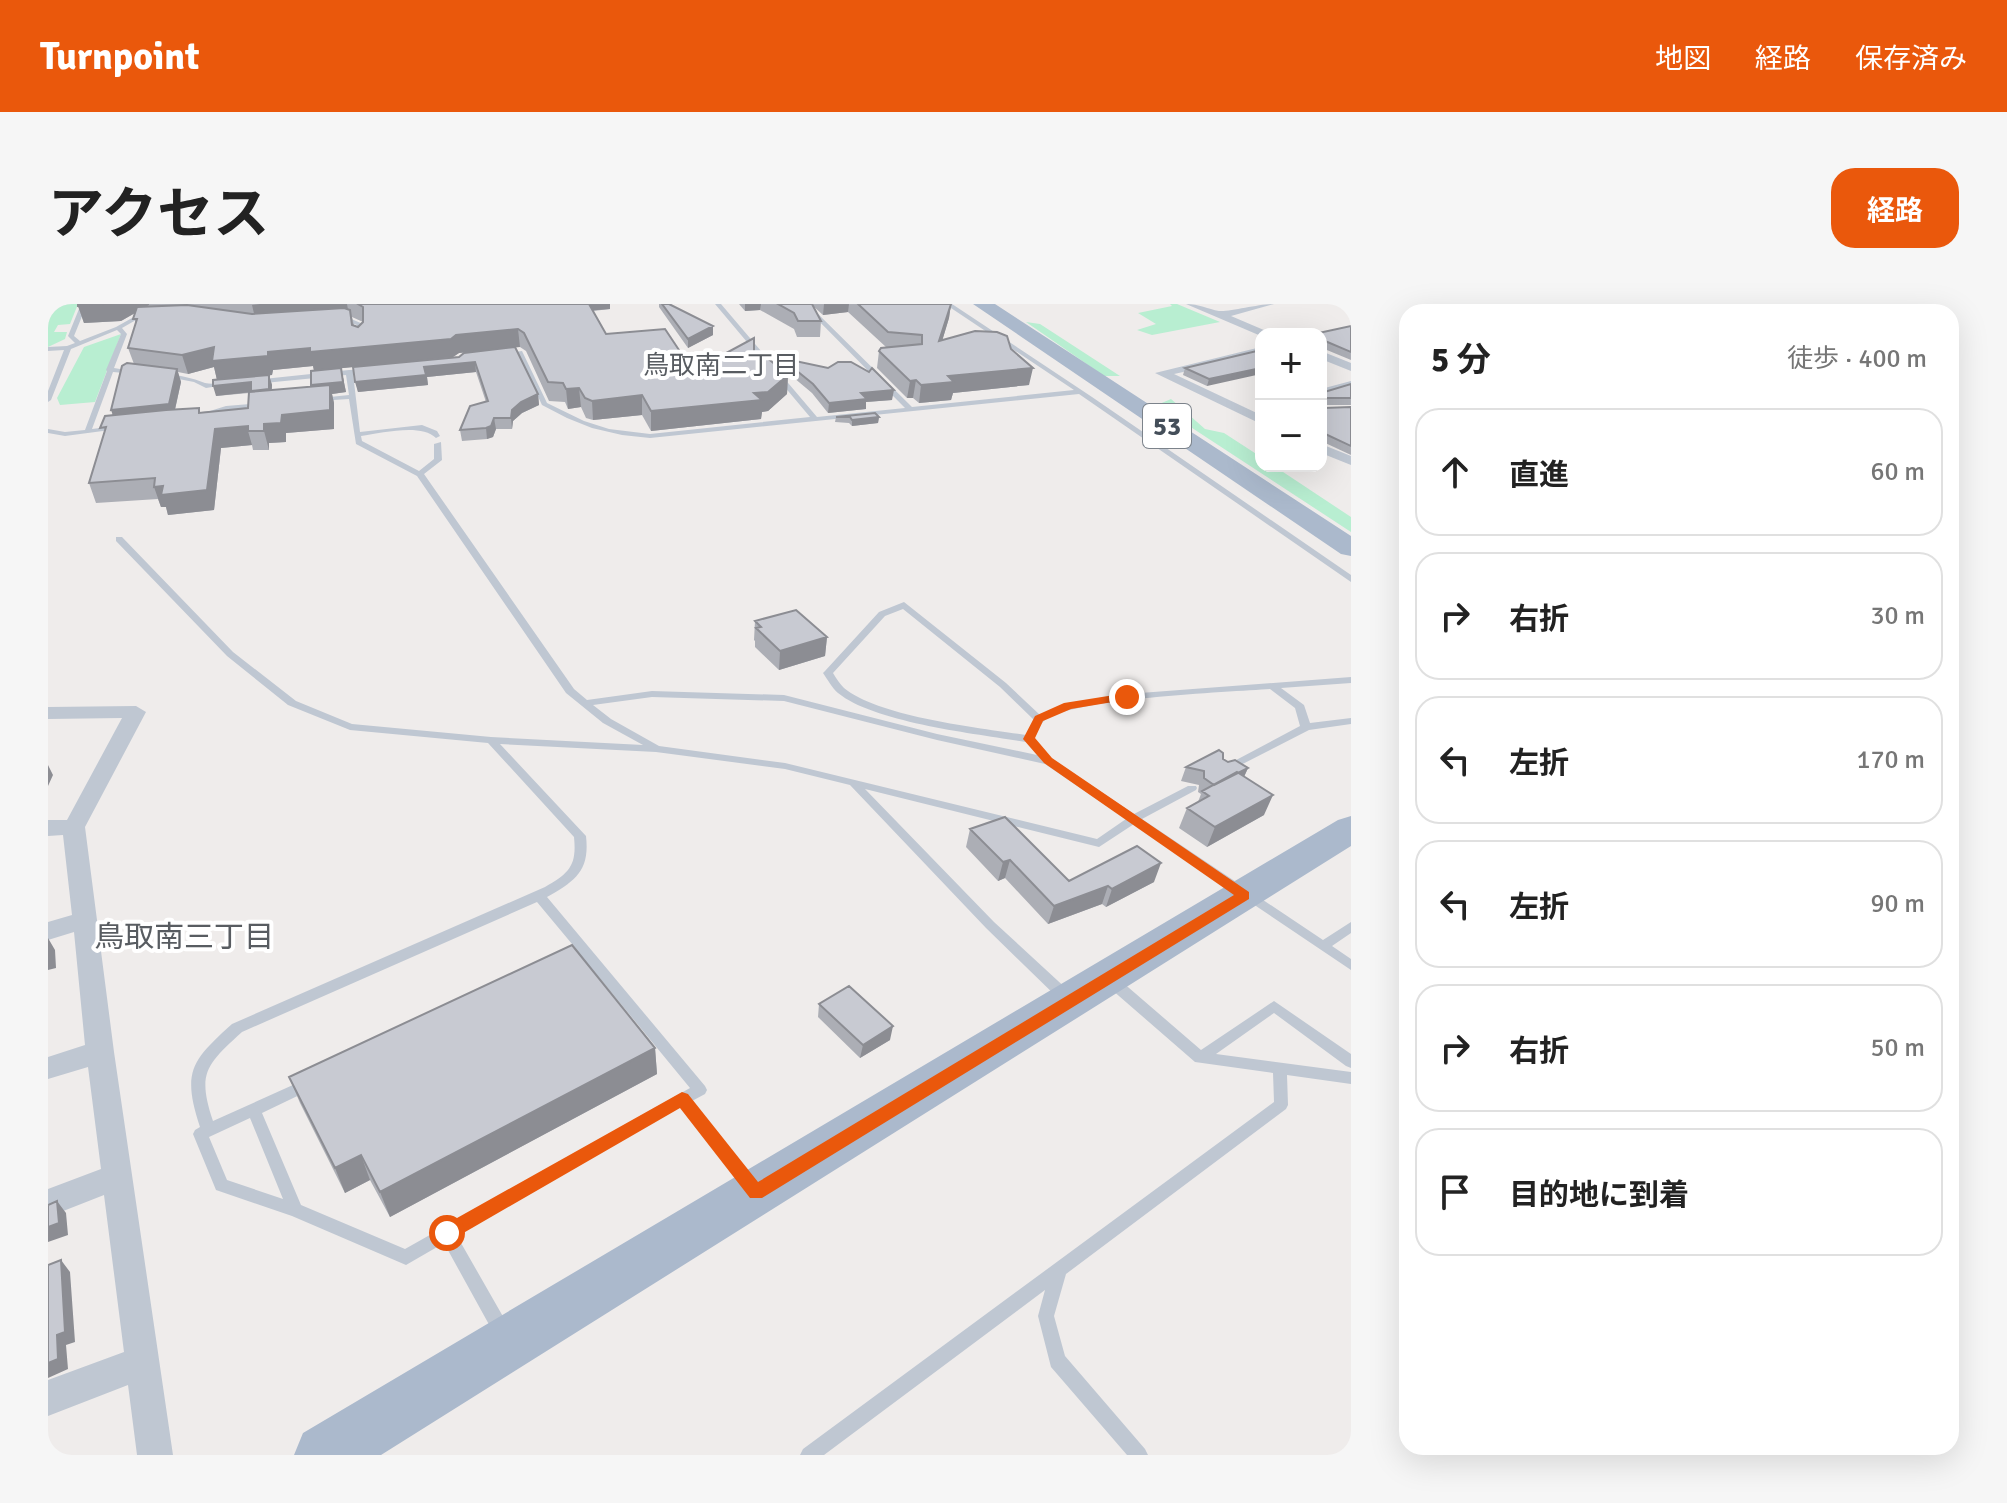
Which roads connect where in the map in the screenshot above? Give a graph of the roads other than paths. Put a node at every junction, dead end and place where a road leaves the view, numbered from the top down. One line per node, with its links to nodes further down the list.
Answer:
1 (84, 304): 16 (lane)
2 (161, 304): 10 (lane)
3 (718, 304): 41 (lane)
4 (805, 304): 37 (lane)
5 (948, 304): 32 (lane)
6 (982, 304): 51 (main road, 53)
7 (1192, 304): 9 (street)
8 (1268, 304): 9 (street)
9 (1219, 315): 14 (street)
10 (132, 320): 11 (lane); 13 (lane)
11 (147, 320)
12 (333, 321): 15 (lane)
13 (118, 328): 16 (lane); 24 (lane)
14 (1255, 329)
15 (360, 340)
16 (78, 342): 17 (lane)
17 (68, 348): 18 (lane); 34 (lane)
18 (48, 349)
19 (1255, 352): 39 (street)
20 (489, 355): 41 (lane)
21 (1327, 357): 22 (street)
22 (1351, 367)
23 (381, 369): 26 (lane)
24 (109, 370): 25 (lane); 45 (lane)
25 (148, 372)
26 (349, 372): 28 (lane); 33 (lane)
27 (160, 374): 29 (lane)
28 (249, 382)
29 (234, 384)
30 (1351, 385): 31 (street)
31 (1327, 391)
32 (1078, 392): 37 (lane); 52 (lane)
33 (352, 397): 35 (lane); 46 (lane)
34 (48, 400)
35 (311, 401)
36 (269, 404): 42 (lane)
37 (909, 408): 41 (lane)
38 (1255, 409): 39 (street)
39 (1243, 412): 40 (street)
40 (1255, 417)
41 (814, 418)
42 (190, 419)
43 (129, 427): 45 (lane)
44 (48, 431): 45 (lane)
45 (88, 431)
46 (357, 434): 49 (lane); 49 (lane)
47 (1327, 451): 48 (street)
48 (1351, 461)
49 (420, 474): 55 (lane)
50 (119, 539): 61 (lane)
51 (1351, 548)
52 (1351, 579)
53 (1351, 680): 54 (lane)
54 (1272, 686): 57 (lane); 59 (lane)
55 (585, 703): 62 (lane); 63 (lane)
56 (48, 713): 68 (street)
57 (1039, 719): 60 (lane); 60 (lane)
58 (1351, 721): 59 (lane)
59 (1306, 727): 64 (lane)
60 (1029, 739): 63 (lane)
61 (491, 740): 62 (lane); 71 (lane)
62 (656, 749): 65 (lane)
63 (1048, 761): 67 (lane)
64 (1224, 770)
65 (854, 783): 67 (lane); 79 (lane)
66 (1192, 788): 67 (lane)
67 (1133, 819): 70 (lane)
68 (61, 827): 72 (street)
69 (1351, 829): 70 (main road)
70 (1244, 895): 75 (lane); 79 (main road)
71 (539, 896): 76 (lane); 89 (lane)
72 (85, 920): 74 (street); 80 (street)
73 (1351, 927): 75 (lane)
74 (48, 931)
75 (1323, 946): 78 (lane)
76 (585, 952): 77 (lane); 87 (lane)
77 (557, 965)
78 (1351, 965)
79 (1089, 990): 81 (lane); 91 (main road)
80 (100, 1052): 83 (street); 90 (street)
81 (1200, 1058): 82 (lane); 84 (lane)
82 (1351, 1062)
83 (48, 1068)
84 (1280, 1071): 86 (lane); 95 (lane)
85 (326, 1075): 88 (lane)
86 (1351, 1078)
87 (682, 1099): 91 (lane); 94 (lane)
88 (254, 1110): 89 (lane); 93 (lane)
89 (209, 1131): 93 (lane)
90 (119, 1176): 92 (street); 97 (street)
91 (756, 1193): 96 (main road)
92 (48, 1203)
93 (295, 1210): 94 (lane)
94 (447, 1233): 96 (lane)
95 (1059, 1269): 101 (lane); 102 (lane)
96 (509, 1343): 100 (main road)
97 (143, 1362): 98 (street); 99 (street)
98 (48, 1398)
99 (155, 1455)
100 (325, 1455)
101 (809, 1455)
102 (1139, 1455)

